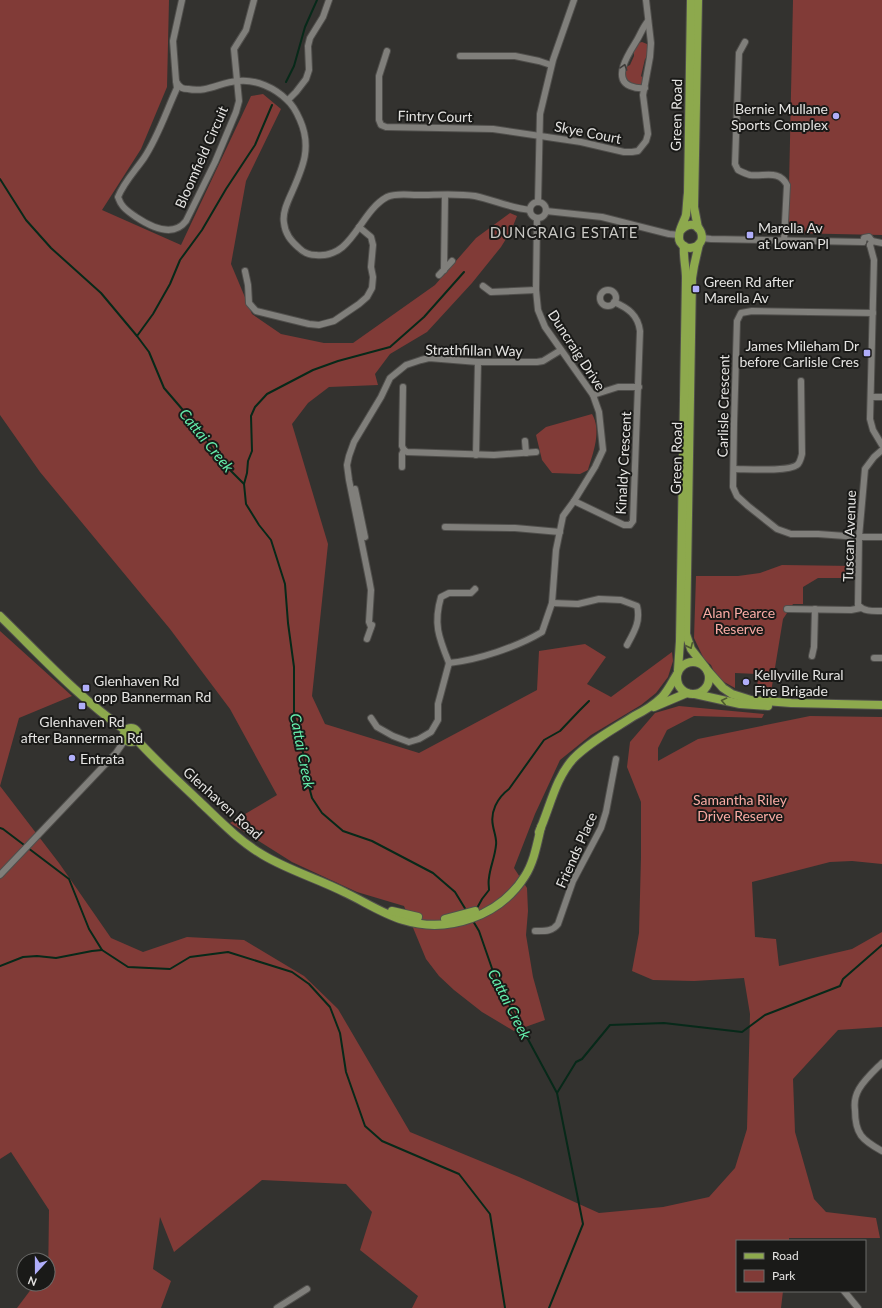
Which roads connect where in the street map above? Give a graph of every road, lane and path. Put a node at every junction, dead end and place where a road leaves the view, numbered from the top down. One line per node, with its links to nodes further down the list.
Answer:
1 (182, 0): 13 (street)
2 (254, 0): 14 (street)
3 (329, 0): 16 (street)
4 (574, 0): 12 (street)
5 (646, 0): 8 (street, Skye Court)
6 (691, 0): 25 (main road, Green Road)
7 (698, 0): 24 (main road, Green Road)
8 (648, 21): 15 (street, Skye Court); 15 (street, one-way to 8)
9 (745, 42): 27 (street)
10 (387, 51): 17 (street, Fintry Court)
11 (460, 56): 12 (street)
12 (551, 65): 17 (street)
13 (176, 81): 14 (street); 14 (street, Bloomfield Circuit)
14 (237, 81): 16 (street)
15 (645, 88): 17 (street, Skye Court)
16 (288, 100): 23 (street)
17 (539, 135): 19 (street)
18 (445, 195): 20 (street); 23 (street); 31 (street)
19 (538, 202): 20 (street); 21 (street)
20 (530, 210): 22 (street)
21 (546, 210): 22 (street); 25 (street)
22 (537, 218): 34 (street, Duncraig Drive)
23 (359, 227): 32 (street)
24 (698, 228): 25 (main road); 26 (main road)
25 (680, 232): 30 (main road)
26 (701, 241): 27 (street); 30 (main road); 72 (main road, Green Road, one-way to 72)
27 (784, 241): 28 (street)
28 (871, 243): 29 (street); 36 (street)
29 (882, 243)
30 (684, 246): 73 (main road, Green Road)
31 (452, 261)
32 (245, 271)
33 (482, 286): 34 (street)
34 (536, 290): 37 (street, Duncraig Drive)
35 (614, 302): 41 (street)
36 (872, 313): 43 (street); 53 (street, Carlisle Crescent)
37 (561, 350): 38 (street, Strathfillan Way); 42 (street, Duncraig Drive)
38 (478, 362): 51 (street); 66 (street, Strathfillan Way)
39 (802, 381): 53 (street)
40 (403, 387): 47 (street)
41 (639, 387): 42 (street); 54 (street, Kinaldy Crescent)
42 (593, 394): 54 (street, Duncraig Drive)
43 (871, 397): 44 (street); 46 (street)
44 (882, 397)
45 (525, 441): 50 (street)
46 (882, 445)
47 (404, 450): 51 (street); 52 (street)
48 (882, 450): 57 (street, Tuscan Avenue)
49 (536, 452): 50 (street)
50 (526, 453): 51 (street)
51 (476, 455)
52 (402, 467)
53 (734, 469): 57 (street, Carlisle Crescent)
54 (574, 501): 56 (street, Duncraig Drive)
55 (445, 527): 56 (street)
56 (560, 532): 60 (street, Duncraig Drive)
57 (859, 537): 58 (street, Carlisle Crescent); 61 (street, Tuscan Avenue)
58 (882, 537)
59 (475, 589): 71 (street)
60 (552, 603): 67 (street); 71 (street, Duncraig Drive)
61 (860, 608): 63 (street); 64 (street)
62 (787, 609): 63 (street)
63 (815, 610): 68 (street)
64 (882, 611)
65 (0, 616): 79 (main road)
66 (367, 639)
67 (627, 645)
68 (812, 656)
69 (874, 658): 70 (street)
70 (882, 658)
71 (449, 663): 78 (street)
72 (706, 669): 73 (main road); 74 (main road); 75 (main road, Green Road)
73 (677, 672): 74 (main road); 77 (main road, Glenhaven Road)
74 (691, 694): 75 (main road, one-way to 74); 77 (main road, Glenhaven Road)
75 (791, 703): 76 (main road)
76 (882, 705)
77 (646, 710): 81 (main road, Glenhaven Road)
78 (371, 718)
79 (125, 730): 80 (main road); 81 (main road)
80 (125, 740): 81 (main road); 83 (street)
81 (137, 740)
82 (616, 759): 84 (street, Friends Place)
83 (0, 875)
84 (535, 931)
85 (882, 1063): 86 (street)
86 (882, 1151)
87 (308, 1289): 89 (street)
88 (845, 1292): 90 (street)
89 (277, 1308)
90 (858, 1308)

